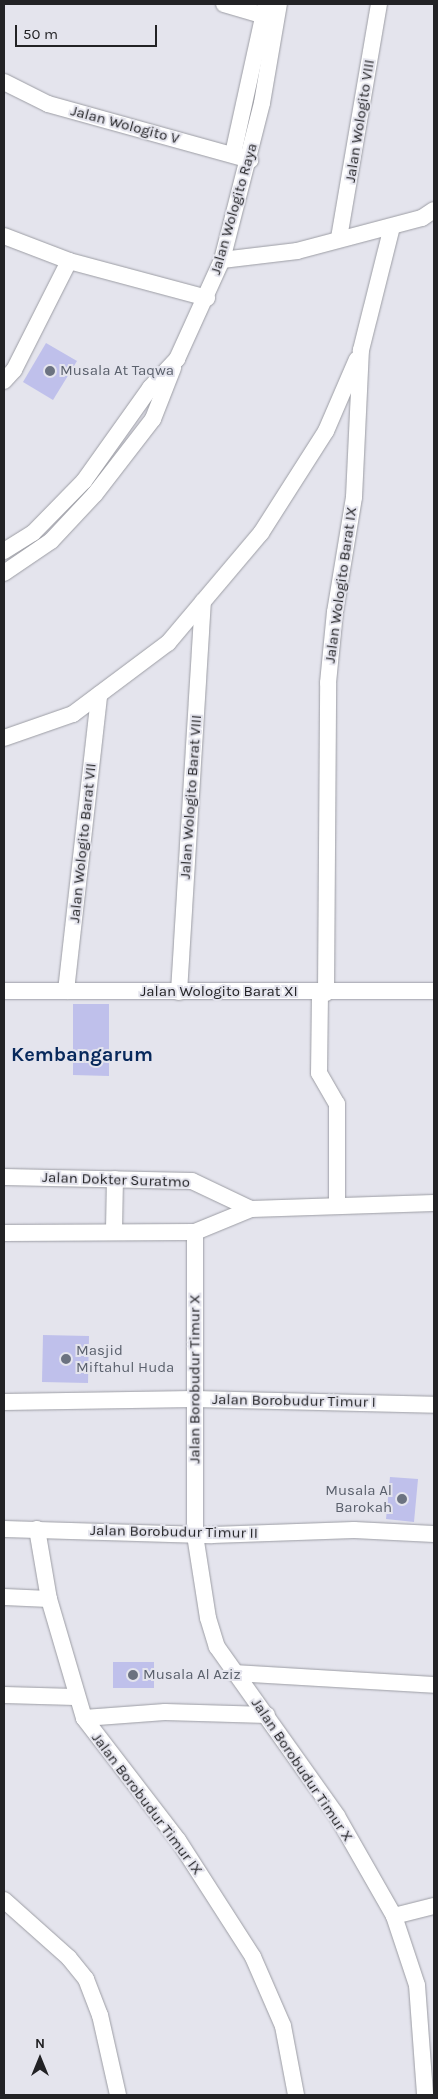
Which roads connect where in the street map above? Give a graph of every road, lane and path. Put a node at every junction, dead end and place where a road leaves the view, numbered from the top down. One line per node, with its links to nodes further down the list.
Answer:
1 (224, 4): 3 (street)
2 (379, 4): 10 (street, Jalan Wologito VIII)
3 (272, 11): 5 (street); 6 (street, Jalan Wologito Raya)
4 (4, 82): 5 (street, Jalan Wologito V)
5 (233, 154): 6 (street, Jalan Wologito V)
6 (250, 160): 11 (street, Jalan Wologito Raya)
7 (430, 217): 8 (street)
8 (392, 227): 10 (street); 14 (street, Jalan Wologito Barat IX)
9 (4, 236): 12 (street)
10 (339, 238): 11 (street)
11 (222, 260): 13 (street, Jalan Wologito Raya)
12 (69, 261): 13 (street); 16 (street)
13 (207, 298): 15 (street, Jalan Wologito Raya)
14 (361, 350): 19 (street); 26 (street, Jalan Wologito Barat IX)
15 (177, 359): 17 (street, Jalan Wologito Raya); 18 (street)
16 (5, 379)
17 (4, 551)
18 (4, 573)
19 (203, 602): 20 (street); 25 (street, Jalan Wologito Barat VIII)
20 (99, 695): 21 (street); 23 (street, Jalan Wologito Barat VII)
21 (4, 738)
22 (4, 991): 23 (street, Jalan Wologito Barat XI)
23 (66, 991): 25 (street, Jalan Wologito Barat XI)
24 (434, 991): 26 (street, Jalan Wologito Barat XI)
25 (179, 992): 26 (street, Jalan Wologito Barat XI)
26 (323, 993): 30 (street, Jalan Wologito Barat IX)
27 (4, 1177): 28 (street, Jalan Dokter Suratmo)
28 (115, 1179): 31 (street, Jalan Dokter Suratmo); 32 (street)
29 (434, 1203): 30 (street, Jalan Dokter Suratmo)
30 (337, 1205): 31 (street, Jalan Dokter Suratmo)
31 (252, 1209): 33 (street, Jalan Dokter Suratmo)
32 (114, 1230): 33 (street, Jalan Dokter Suratmo); 34 (street, Jalan Dokter Suratmo)
33 (195, 1232): 35 (street, Jalan Borobudur Timur X)
34 (4, 1233)
35 (194, 1399): 36 (street, Jalan Borobudur Timur I); 37 (street, Jalan Borobudur Timur I); 41 (street, Jalan Borobudur Timur X)
36 (4, 1402)
37 (434, 1404)
38 (4, 1529): 39 (street, Jalan Borobudur Timur II)
39 (37, 1529): 41 (street, Jalan Borobudur Timur II); 43 (street, Jalan Borobudur Timur IX)
40 (434, 1534): 41 (street, Jalan Borobudur Timur II)
41 (195, 1535): 44 (street, Jalan Borobudur Timur X)
42 (4, 1598): 43 (street)
43 (49, 1599): 47 (street, Jalan Borobudur Timur IX)
44 (234, 1673): 45 (street); 48 (street, Jalan Borobudur Timur X)
45 (434, 1686)
46 (4, 1695): 47 (street)
47 (75, 1697): 49 (street, Jalan Borobudur Timur IX)
48 (267, 1715): 49 (street); 52 (street, Jalan Borobudur Timur X)
49 (84, 1718): 54 (street, Jalan Borobudur Timur IX)
50 (4, 1900): 53 (street)
51 (434, 1906): 52 (street)
52 (394, 1916): 55 (street, Jalan Borobudur Timur X)
53 (118, 2095)
54 (296, 2095)
55 (425, 2095)

